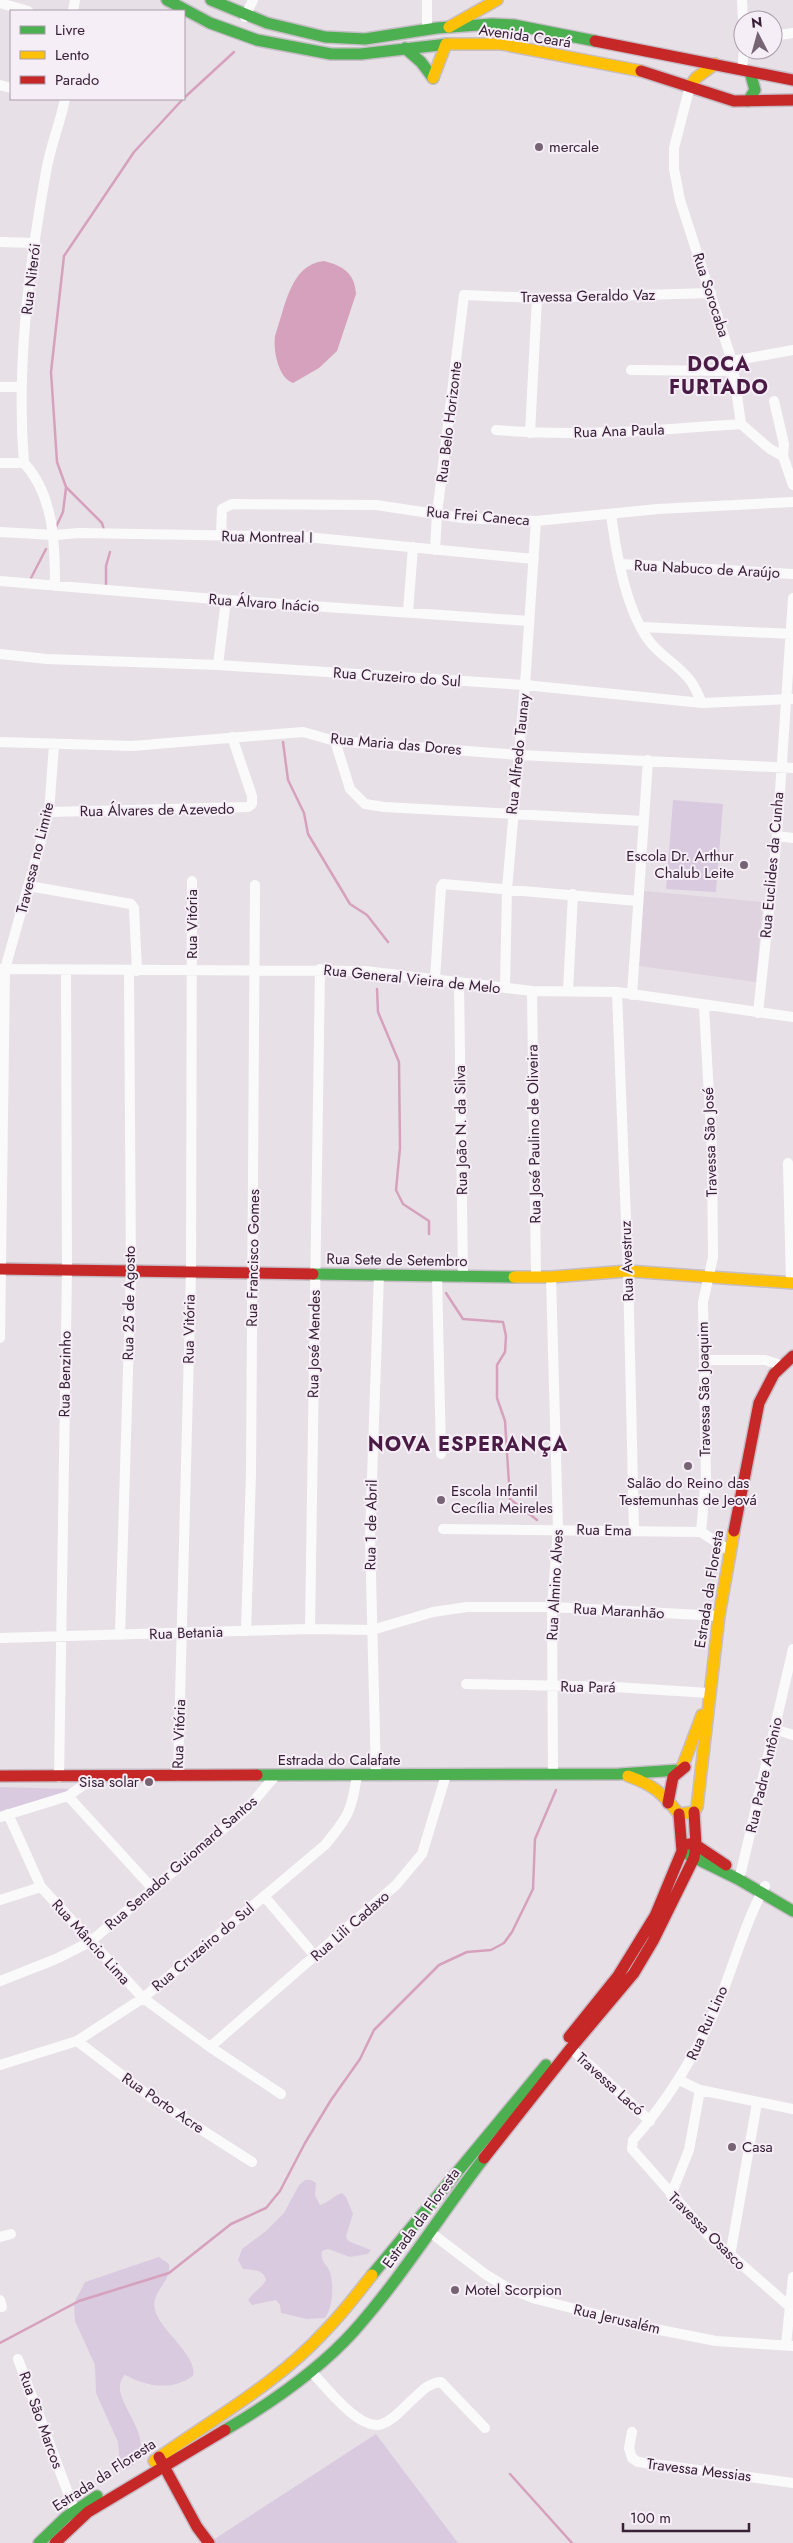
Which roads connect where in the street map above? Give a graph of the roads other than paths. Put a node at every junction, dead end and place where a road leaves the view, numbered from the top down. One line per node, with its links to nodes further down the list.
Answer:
1 (167, 0): 13 (main road, Avenida Ceará)
2 (211, 0): 8 (main road, Avenida Ceará)
3 (253, 0): 8 (street)
4 (427, 0): 10 (street)
5 (497, 0): 9 (main road)
6 (0, 3): 7 (street)
7 (24, 10)
8 (245, 16): 10 (main road, Avenida Ceará)
9 (449, 27): 10 (main road, Avenida Ceará); 12 (main road); 15 (main road, Avenida Ceará)
10 (427, 28)
11 (446, 44): 12 (main road, Avenida Ceará); 13 (main road); 18 (main road, Avenida Ceará)
12 (430, 46): 13 (main road, Avenida Ceará)
13 (406, 48)
14 (745, 60): 16 (street)
15 (715, 64): 16 (main road, Avenida Ceará); 18 (main road)
16 (746, 71): 17 (main road, Avenida Ceará); 21 (main road)
17 (793, 80)
18 (690, 86): 21 (main road, Avenida Ceará); 24 (street, Rua Sorocaba)
19 (62, 100): 23 (street, Rua Niterói)
20 (793, 100): 21 (main road, Avenida Ceará)
21 (748, 101)
22 (0, 242): 23 (street)
23 (36, 243): 31 (street, Rua Niterói)
24 (711, 293): 26 (street, Travessa Geraldo Vaz); 28 (street, Rua Sorocaba)
25 (464, 295): 26 (street, Travessa Geraldo Vaz); 41 (street, Rua Belo Horizonte)
26 (537, 298): 35 (street)
27 (793, 350): 28 (street)
28 (733, 366): 29 (street); 33 (street, Rua Sorocaba)
29 (631, 370)
30 (0, 387): 31 (street)
31 (22, 387): 38 (street, Rua Niterói)
32 (774, 401): 36 (street)
33 (741, 424): 35 (street, Rua Ana Paula); 36 (street)
34 (496, 430): 35 (street, Rua Ana Paula)
35 (530, 433)
36 (783, 456): 39 (street)
37 (0, 463): 38 (street)
38 (24, 463): 45 (street)
39 (793, 485)
40 (793, 502): 42 (street, Rua Frei Caneca)
41 (438, 514): 43 (street, Rua Frei Caneca); 46 (street, Rua Frei Caneca); 48 (street, Rua Belo Horizonte)
42 (612, 514): 43 (street, Rua Frei Caneca); 50 (street)
43 (536, 521): 49 (street, Rua Alfredo Taunay)
44 (0, 532): 45 (street, Rua Montreal I)
45 (55, 535): 46 (street, Rua Montreal I); 53 (street)
46 (221, 536): 47 (street, Rua Montreal I)
47 (413, 547): 48 (street, Rua Montreal I); 56 (street)
48 (435, 550): 49 (street, Rua Montreal I)
49 (534, 559): 57 (street, Rua Alfredo Taunay)
50 (621, 564): 51 (street, Rua Nabuco de Araújo); 58 (street)
51 (793, 574)
52 (0, 581): 53 (street, Rua Álvaro Inácio)
53 (55, 586): 55 (street, Rua Álvaro Inácio)
54 (793, 598): 59 (street, Rua Euclides da Cunha)
55 (226, 600): 56 (street, Rua Álvaro Inácio); 61 (street)
56 (408, 612): 57 (street, Rua Álvaro Inácio)
57 (528, 621): 62 (street, Rua Alfredo Taunay)
58 (642, 627): 59 (street); 64 (street)
59 (791, 634): 63 (street, Rua Euclides da Cunha)
60 (0, 654): 61 (street, Rua Cruzeiro do Sul)
61 (218, 665): 62 (street, Rua Cruzeiro do Sul)
62 (525, 684): 64 (street, Rua Cruzeiro do Sul); 69 (street, Rua Alfredo Taunay)
63 (789, 698): 64 (street, Rua Cruzeiro do Sul); 71 (street, Rua Euclides da Cunha)
64 (702, 703)
65 (232, 737): 66 (street, Rua Maria das Dores); 68 (street, Rua Maria das Dores); 73 (street, Rua Álvares de Azevedo)
66 (335, 741): 69 (street, Rua Maria das Dores); 74 (street)
67 (0, 742): 68 (street, Rua Maria das Dores)
68 (54, 745): 73 (street, Travessa no Limite)
69 (519, 755): 70 (street, Rua Maria das Dores); 74 (street, Rua Alfredo Taunay)
70 (648, 760): 71 (street, Rua Maria das Dores); 75 (street)
71 (780, 766): 72 (street, Rua Maria das Dores); 76 (street, Rua Euclides da Cunha)
72 (793, 768)
73 (49, 812): 80 (street, Travessa no Limite)
74 (512, 815): 75 (street); 81 (street, Rua Alfredo Taunay)
75 (643, 821): 83 (street)
76 (777, 836): 77 (street); 98 (street, Rua Euclides da Cunha)
77 (793, 838)
78 (192, 881): 89 (street, Rua Vitória)
79 (255, 885): 85 (street, Rua Francisco Gomes)
80 (29, 886): 84 (street, Travessa no Limite); 88 (street, Rua 25 de Agosto)
81 (507, 888): 82 (street); 90 (street); 92 (street, Rua Alfredo Taunay)
82 (573, 894): 83 (street); 94 (street)
83 (638, 901): 96 (street)
84 (3, 969): 87 (street, Rua General Vieira de Melo); 101 (street, Travessa no Limite)
85 (256, 969): 86 (street, Rua General Vieira de Melo); 89 (street, Rua General Vieira de Melo); 106 (street, Rua Francisco Gomes)
86 (320, 969): 90 (street, Rua General Vieira de Melo); 107 (street, Rua José Mendes)
87 (66, 971): 88 (street, Rua General Vieira de Melo); 102 (street, Rua Benzinho)
88 (133, 971): 89 (street, Rua General Vieira de Melo); 104 (street, Rua 25 de Agosto)
89 (192, 971): 105 (street, Rua Vitória)
90 (435, 979): 91 (street, Rua General Vieira de Melo)
91 (459, 983): 92 (street, Rua General Vieira de Melo); 111 (street, Rua João N. da Silva)
92 (505, 988): 93 (street, Rua General Vieira de Melo)
93 (532, 991): 94 (street, Rua General Vieira de Melo); 110 (street, Rua José Paulino de Oliveira)
94 (568, 991): 95 (street, Rua General Vieira de Melo)
95 (617, 992): 96 (street, Rua General Vieira de Melo); 103 (street, Rua Avestruz)
96 (632, 995): 97 (street, Rua General Vieira de Melo)
97 (704, 1006): 98 (street, Rua General Vieira de Melo); 113 (street, Travessa São José)
98 (758, 1013): 99 (street, Rua General Vieira de Melo)
99 (793, 1017)
100 (788, 1163): 114 (street)
101 (1, 1269): 102 (main road, Rua Sete de Setembro); 115 (street, Travessa no Limite)
102 (67, 1271): 104 (main road, Rua Sete de Setembro); 132 (street, Rua Benzinho)
103 (628, 1271): 112 (main road, Rua Sete de Setembro); 113 (main road, Rua Sete de Setembro); 122 (street, Rua Avestruz)
104 (130, 1272): 105 (main road, Rua Sete de Setembro); 131 (street, Rua 25 de Agosto)
105 (191, 1272): 106 (main road, Rua Sete de Setembro); 130 (street, Rua Vitória)
106 (253, 1273): 107 (main road, Rua Sete de Setembro); 129 (street, Rua Francisco Gomes)
107 (316, 1273): 108 (main road, Rua Sete de Setembro); 127 (street, Rua José Mendes)
108 (379, 1274): 109 (main road, Rua Sete de Setembro); 128 (street, Rua 1 de Abril)
109 (437, 1276): 111 (main road, Rua Sete de Setembro); 119 (street)
110 (536, 1276): 111 (main road, Rua Sete de Setembro); 112 (main road, Rua Sete de Setembro)
111 (463, 1277)
112 (551, 1277): 121 (street, Rua Almino Alves)
113 (708, 1277): 114 (main road, Rua Sete de Setembro); 117 (street, Travessa São Joaquim)
114 (792, 1282)
115 (0, 1338)
116 (793, 1356): 118 (main road, Estrada da Floresta)
117 (704, 1360): 118 (street); 123 (street, Travessa São Joaquim)
118 (781, 1365): 124 (main road, Estrada da Floresta)
119 (442, 1454)
120 (443, 1529): 121 (street, Rua Ema)
121 (558, 1529): 122 (street, Rua Ema); 125 (street, Rua Almino Alves)
122 (634, 1530): 123 (street, Rua Ema)
123 (701, 1532): 124 (street)
124 (730, 1551): 126 (main road, Estrada da Floresta)
125 (552, 1607): 126 (street, Rua Maranhão); 128 (street, Rua Maranhão); 136 (street, Rua Almino Alves)
126 (719, 1616): 137 (main road, Estrada da Floresta)
127 (310, 1630): 128 (street, Rua Betania); 129 (street, Rua Betania)
128 (372, 1630): 144 (street, Rua 1 de Abril)
129 (246, 1631): 130 (street, Rua Betania)
130 (182, 1634): 131 (street, Rua Betania); 147 (street, Rua Vitória)
131 (120, 1635): 132 (street, Rua Betania)
132 (60, 1636): 133 (street, Rua Betania); 149 (street, Rua Benzinho)
133 (0, 1638)
134 (793, 1649): 138 (street, Rua Padre Antônio)
135 (466, 1684): 136 (street, Rua Pará)
136 (552, 1687): 137 (street, Rua Pará); 141 (street, Rua Almino Alves)
137 (709, 1693): 140 (main road, Estrada da Floresta); 151 (main road, Estrada da Floresta)
138 (774, 1729): 139 (street); 160 (street, Rua Padre Antônio)
139 (793, 1735)
140 (680, 1769): 142 (main road, Estrada do Calafate); 151 (main road); 153 (main road)
141 (553, 1774): 142 (main road, Estrada do Calafate); 145 (main road, Estrada do Calafate)
142 (619, 1774): 153 (main road, Estrada do Calafate)
143 (357, 1775): 144 (main road, Estrada do Calafate); 148 (main road, Estrada do Calafate); 164 (street, Rua Cruzeiro do Sul)
144 (376, 1775): 145 (main road, Estrada do Calafate)
145 (446, 1775): 169 (street, Rua Lili Cadaxo)
146 (0, 1776): 149 (main road, Estrada do Calafate)
147 (178, 1776): 148 (main road, Estrada do Calafate); 150 (main road, Estrada do Calafate)
148 (275, 1776): 162 (street, Rua Senador Guiomard Santos)
149 (59, 1777): 150 (main road, Estrada do Calafate)
150 (95, 1777): 152 (street)
151 (700, 1777): 154 (main road)
152 (68, 1796): 156 (street); 162 (street)
153 (668, 1803): 155 (main road)
154 (694, 1812): 155 (main road); 157 (main road, Estrada da Floresta)
155 (679, 1814): 158 (main road)
156 (4, 1815): 161 (street, Rua Mâncio Lima)
157 (696, 1845): 158 (main road); 159 (main road, Estrada da Floresta); 160 (main road)
158 (683, 1847): 159 (main road); 190 (main road, Estrada da Floresta)
159 (694, 1858): 163 (main road); 174 (main road, Estrada da Floresta)
160 (741, 1872): 163 (main road)
161 (41, 1887): 165 (street); 168 (street, Rua Mâncio Lima)
162 (153, 1889): 168 (street, Rua Senador Guiomard Santos)
163 (763, 1890): 166 (main road); 167 (main road); 176 (street, Rua Rui Lino)
164 (264, 1896): 169 (street); 171 (street, Rua Cruzeiro do Sul)
165 (0, 1900)
166 (793, 1902)
167 (793, 1911)
168 (90, 1942): 170 (street, Rua Senador Guiomard Santos); 171 (street, Rua Mâncio Lima)
169 (315, 1956): 173 (street, Rua Lili Cadaxo)
170 (0, 1980)
171 (143, 1998): 172 (street, Rua Cruzeiro do Sul); 173 (street, Rua Mâncio Lima)
172 (77, 2041): 175 (street, Rua Cruzeiro do Sul); 183 (street, Rua Porto Acre)
173 (210, 2047): 178 (street, Rua Mâncio Lima)
174 (571, 2048): 181 (street, Travessa Lacó); 185 (main road, Estrada da Floresta)
175 (0, 2065)
176 (679, 2080): 177 (street); 181 (street, Rua Rui Lino)
177 (700, 2090): 179 (street); 184 (street)
178 (281, 2094)
179 (757, 2103): 180 (street); 188 (street)
180 (793, 2109)
181 (650, 2121): 182 (street, Rua Rui Lino)
182 (632, 2149): 184 (street, Travessa Osasco)
183 (252, 2162)
184 (671, 2195): 188 (street, Travessa Osasco)
185 (430, 2232): 192 (main road, Estrada da Floresta); 194 (street, Rua Jerusalém)
186 (11, 2234): 187 (street)
187 (0, 2237)
188 (730, 2256): 191 (street, Travessa Osasco)
189 (793, 2277): 191 (street)
190 (352, 2300): 192 (main road); 193 (main road, Estrada da Floresta)
191 (789, 2306): 194 (street)
192 (368, 2313): 195 (main road, Estrada da Floresta)
193 (325, 2332): 195 (main road); 200 (main road, Estrada da Floresta)
194 (789, 2345)
195 (340, 2346): 197 (main road, Estrada da Floresta)
196 (18, 2359): 202 (street, Rua São Marcos)
197 (311, 2371): 198 (street); 200 (main road, Estrada da Floresta)
198 (485, 2428)
199 (632, 2432): 201 (street, Travessa Messias)
200 (157, 2464): 202 (main road, Estrada da Floresta); 204 (main road, Estrada da Floresta); 205 (main road); 206 (main road)
201 (793, 2483)
202 (74, 2510): 203 (main road, Estrada da Floresta)
203 (39, 2543)
204 (56, 2543)
205 (198, 2543)
206 (209, 2543)

